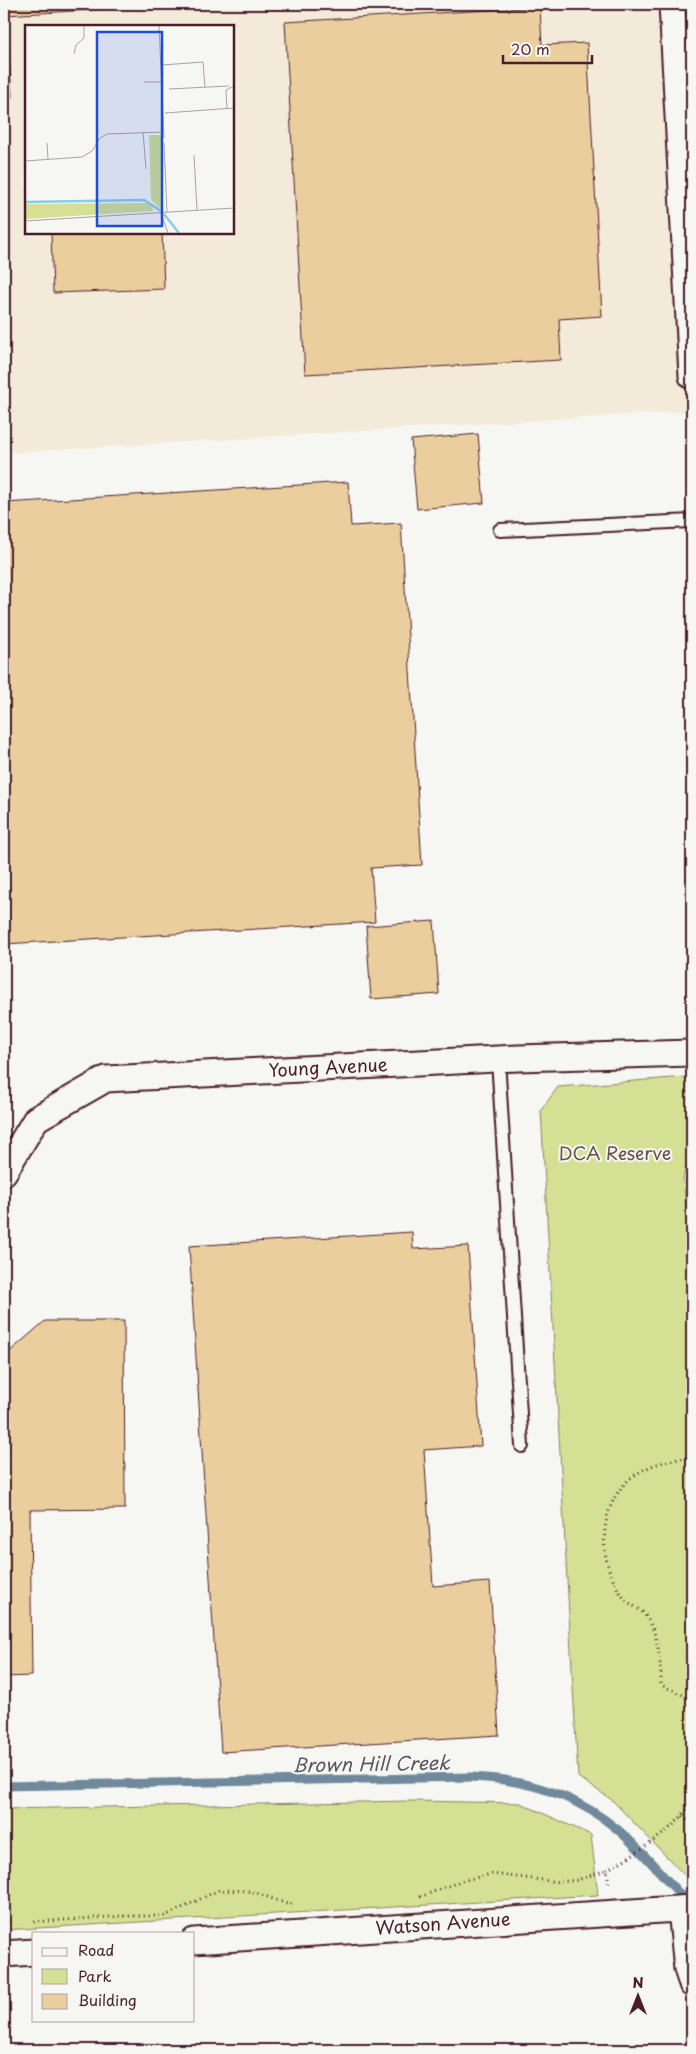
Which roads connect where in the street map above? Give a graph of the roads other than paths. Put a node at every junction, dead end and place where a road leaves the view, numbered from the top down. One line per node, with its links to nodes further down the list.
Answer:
1 (672, 4): 2 (street)
2 (692, 346): 3 (street)
3 (692, 376)
4 (692, 521): 5 (lane)
5 (500, 530)
6 (692, 1053): 7 (street, Young Avenue)
7 (498, 1059): 8 (street, Young Avenue); 9 (lane)
8 (4, 1172)
9 (522, 1446)
10 (687, 1908): 11 (street, Watson Avenue); 14 (street)
11 (195, 1941)
12 (32, 1952): 13 (street)
13 (4, 1954)
14 (692, 1984)

